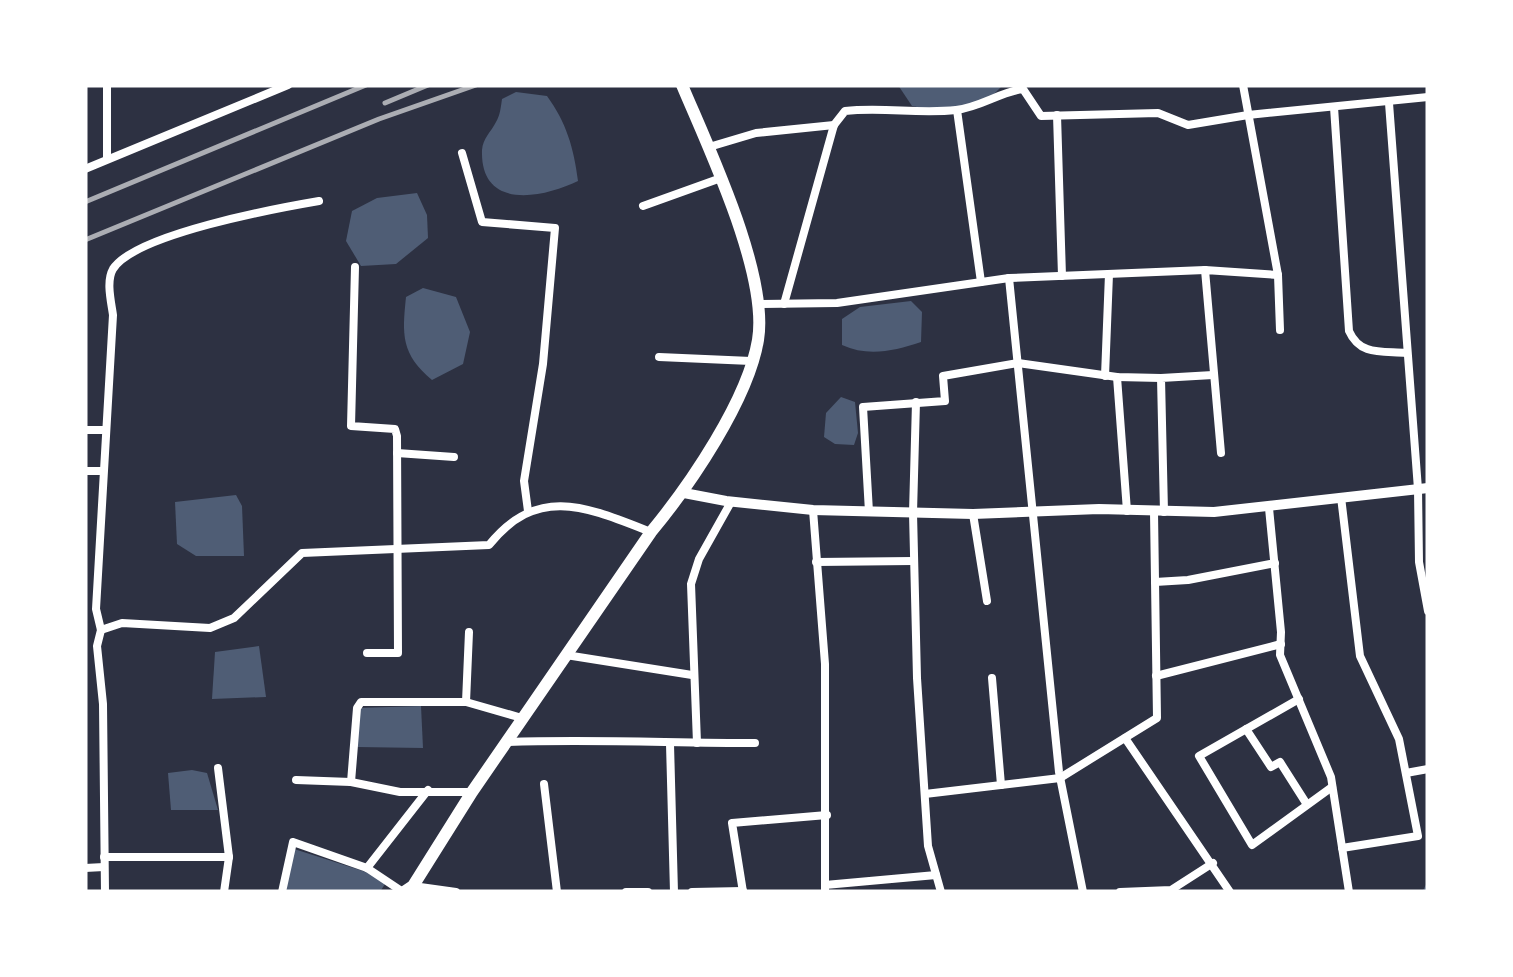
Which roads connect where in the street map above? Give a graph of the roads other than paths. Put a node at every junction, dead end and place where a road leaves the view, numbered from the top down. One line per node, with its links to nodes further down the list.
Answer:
1 (107, 85): 14 (street)
2 (288, 85): 14 (street)
3 (682, 85): 12 (main road)
4 (1242, 85): 10 (street)
5 (1428, 98): 6 (street)
6 (1389, 102): 7 (street); 29 (street)
7 (1334, 108): 10 (street); 29 (street)
8 (956, 110): 9 (street); 11 (street); 25 (street)
9 (1056, 115): 10 (street); 23 (street)
10 (1248, 115): 22 (street)
11 (834, 125): 12 (street); 27 (street)
12 (709, 147): 16 (main road)
13 (462, 153): 52 (street)
14 (107, 159): 15 (street)
15 (85, 168)
16 (721, 178): 18 (street); 26 (main road)
17 (319, 200): 39 (street)
18 (643, 206)
19 (354, 267): 40 (street)
20 (1205, 270): 21 (street); 22 (street); 33 (street)
21 (1109, 274): 23 (street); 34 (street)
22 (1278, 275): 28 (street)
23 (1062, 276): 24 (street)
24 (1009, 278): 25 (street); 32 (street)
25 (981, 282): 27 (street)
26 (757, 304): 27 (street); 31 (main road)
27 (784, 304)
28 (1280, 330)
29 (1406, 353): 45 (street)
30 (659, 357): 31 (street)
31 (751, 360): 46 (main road)
32 (1018, 363): 34 (street); 37 (street); 54 (street)
33 (1214, 375): 36 (street); 41 (street)
34 (1105, 376): 35 (street)
35 (1117, 377): 36 (street); 51 (street)
36 (1162, 378): 55 (street)
37 (916, 402): 53 (street); 56 (street)
38 (85, 430): 39 (street)
39 (105, 430): 43 (street)
40 (397, 453): 42 (street); 59 (street)
41 (1221, 453)
42 (454, 457)
43 (103, 470): 44 (street); 67 (street)
44 (85, 472)
45 (1423, 488): 47 (street); 60 (street)
46 (684, 493): 48 (street); 58 (main road)
47 (1342, 497): 49 (street); 88 (street)
48 (731, 502): 50 (street); 74 (street)
49 (1269, 508): 55 (street); 63 (street)
50 (813, 510): 53 (street); 61 (street)
51 (1126, 510): 54 (street); 55 (street)
52 (528, 511): 58 (street); 59 (street)
53 (869, 512): 56 (street)
54 (1034, 512): 57 (street); 89 (street)
55 (1159, 512): 64 (street)
56 (913, 513): 57 (street); 62 (street)
57 (973, 514): 65 (street)
58 (651, 532): 73 (main road)
59 (398, 550): 67 (street); 72 (street)
60 (1424, 561): 66 (street)
61 (816, 562): 62 (street); 99 (street)
62 (913, 562): 97 (street)
63 (1274, 563): 64 (street); 69 (street)
64 (1155, 582): 75 (street)
65 (988, 601)
66 (1428, 611)
67 (101, 630): 70 (street)
68 (469, 632): 78 (street)
69 (1281, 644): 75 (street); 77 (street)
70 (96, 646): 71 (street); 102 (street)
71 (85, 648)
72 (367, 653)
73 (566, 655): 74 (street); 79 (main road)
74 (692, 675): 83 (street)
75 (1156, 676): 81 (street)
76 (992, 678): 93 (street)
77 (1299, 700): 80 (street); 94 (street)
78 (466, 702): 79 (street); 91 (street)
79 (523, 718): 82 (main road)
80 (1246, 729): 98 (street); 98 (street)
81 (1125, 738): 89 (street); 103 (street)
82 (506, 742): 85 (street); 96 (main road)
83 (697, 743): 84 (street); 85 (street)
84 (755, 743)
85 (670, 744): 117 (street)
86 (218, 768): 101 (street)
87 (1428, 769): 88 (street)
88 (1406, 773): 100 (street)
89 (1060, 778): 93 (street); 120 (street)
90 (296, 780): 91 (street)
91 (351, 782): 95 (street)
92 (544, 784): 114 (street)
93 (1001, 785): 97 (street)
94 (1332, 787): 98 (street); 100 (street)
95 (428, 790): 96 (street); 105 (street)
96 (472, 792): 108 (main road)
97 (925, 794): 106 (street)
98 (1306, 803)
99 (827, 815): 107 (street); 109 (street)
100 (1342, 848): 123 (street)
101 (229, 856): 102 (street); 111 (street)
102 (104, 862): 104 (street); 110 (street)
103 (1212, 862): 121 (street); 122 (street)
104 (85, 868)
105 (367, 868): 108 (street); 112 (street)
106 (936, 876): 107 (street); 119 (street)
107 (825, 889)
108 (407, 890): 113 (street)
109 (743, 891): 118 (street)
110 (105, 892)
111 (224, 892)
112 (282, 892)
113 (456, 892)
114 (556, 892)
115 (628, 892): 116 (street)
116 (648, 892)
117 (674, 892)
118 (692, 892)
119 (941, 892)
120 (1083, 892)
121 (1120, 892)
122 (1230, 892)
123 (1350, 892)

